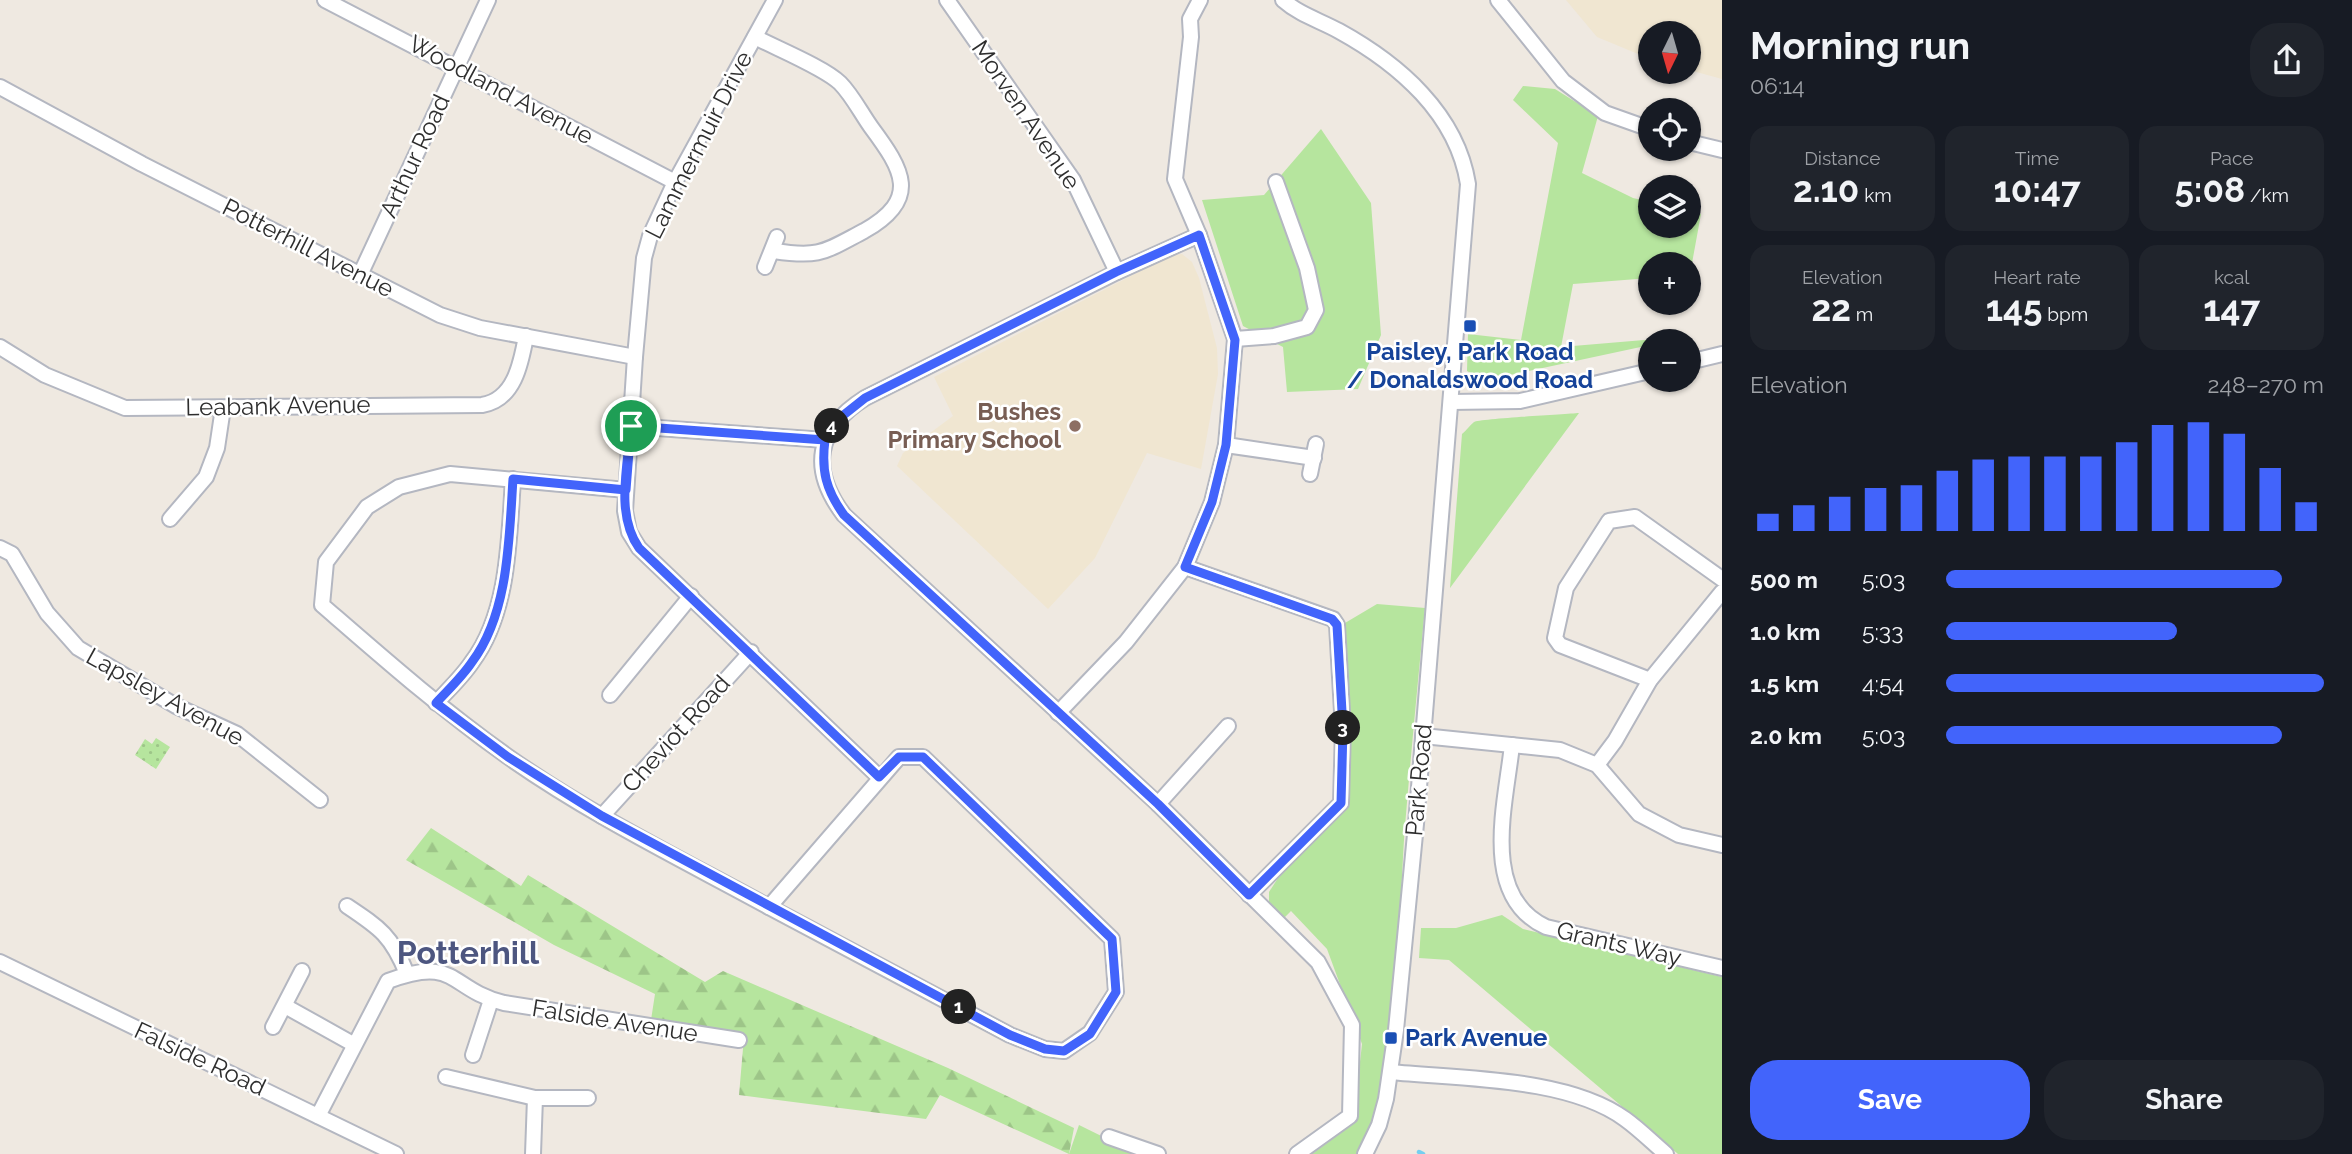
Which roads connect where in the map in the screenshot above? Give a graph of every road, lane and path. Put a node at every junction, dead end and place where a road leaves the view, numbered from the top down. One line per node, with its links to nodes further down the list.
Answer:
1 (326, 0): 9 (street, Woodland Avenue)
2 (488, 0): 9 (street, Arthur Road)
3 (775, 0): 8 (street, Lammermuir Drive)
4 (947, 0): 18 (street, Morven Avenue)
5 (1200, 0): 16 (street)
6 (1283, 0): 27 (street, Park Road)
7 (1498, 0): 11 (street)
8 (755, 37): 14 (street, Lammermuir Drive); 17 (street)
9 (457, 66): 14 (street, Woodland Avenue); 19 (street, Arthur Road)
10 (0, 87): 19 (street, Potterhill Avenue)
11 (1638, 125)
12 (1701, 145): 13 (street)
13 (1722, 150)
14 (675, 182): 24 (street, Lammermuir Drive)
15 (1276, 182): 21 (street)
16 (1199, 235): 18 (street); 21 (street)
17 (765, 267)
18 (1116, 272): 30 (street)
19 (360, 275): 20 (street, Potterhill Avenue)
20 (526, 336): 24 (street, Potterhill Avenue); 28 (street, Leabank Avenue)
21 (1235, 340): 31 (street)
22 (0, 347): 28 (street, Leabank Avenue)
23 (1722, 354): 25 (street)
24 (635, 357): 29 (street, Lammermuir Drive)
25 (1701, 359)
26 (1638, 374): 27 (street)
27 (1451, 402): 47 (street, Park Road)
28 (223, 408): 35 (street)
29 (631, 426): 30 (street); 34 (street, Lammermuir Drive)
30 (825, 440): 45 (street)
31 (1226, 445): 32 (street); 37 (street)
32 (1310, 474)
33 (513, 479): 34 (street); 44 (street); 44 (street)
34 (626, 490): 40 (street, Lammermuir Drive)
35 (170, 519)
36 (0, 548): 51 (street, Lapsley Avenue)
37 (1185, 567): 45 (street); 55 (street)
38 (1722, 579): 42 (street)
39 (1722, 592): 42 (street)
40 (691, 596): 41 (street, Lammermuir Drive); 43 (street)
41 (751, 652): 50 (street, Lammermuir Drive); 53 (street, Cheviot Road)
42 (1650, 680): 49 (street)
43 (611, 695)
44 (436, 703): 53 (street)
45 (1058, 713): 52 (street)
46 (1228, 726): 52 (street)
47 (1423, 736): 48 (street); 68 (street, Park Road)
48 (1512, 745): 49 (street); 59 (street, Grants Way)
49 (1597, 765): 54 (street)
50 (879, 777): 57 (street); 57 (street)
51 (320, 800)
52 (1158, 804): 55 (street)
53 (602, 816): 57 (street)
54 (1722, 845)
55 (1249, 895): 78 (street)
56 (347, 906): 61 (street)
57 (769, 906)
58 (2, 964): 72 (street, Falside Road)
59 (1722, 968)
60 (302, 971): 63 (street)
61 (407, 974): 62 (street, Falside Avenue); 66 (street)
62 (491, 1000): 65 (street, Falside Avenue); 67 (street)
63 (285, 1006): 64 (street); 66 (street)
64 (273, 1027)
65 (739, 1040)
66 (354, 1044): 72 (street)
67 (473, 1055)
68 (1391, 1072): 74 (street, Park Road); 79 (street)
69 (446, 1077): 70 (street)
70 (535, 1098): 71 (street); 76 (street)
71 (589, 1098)
72 (318, 1116): 75 (street, Falside Road)
73 (1109, 1137): 77 (street)
74 (1370, 1152)
75 (396, 1154)
76 (533, 1154)
77 (1158, 1154)
78 (1297, 1154)
79 (1666, 1154)

